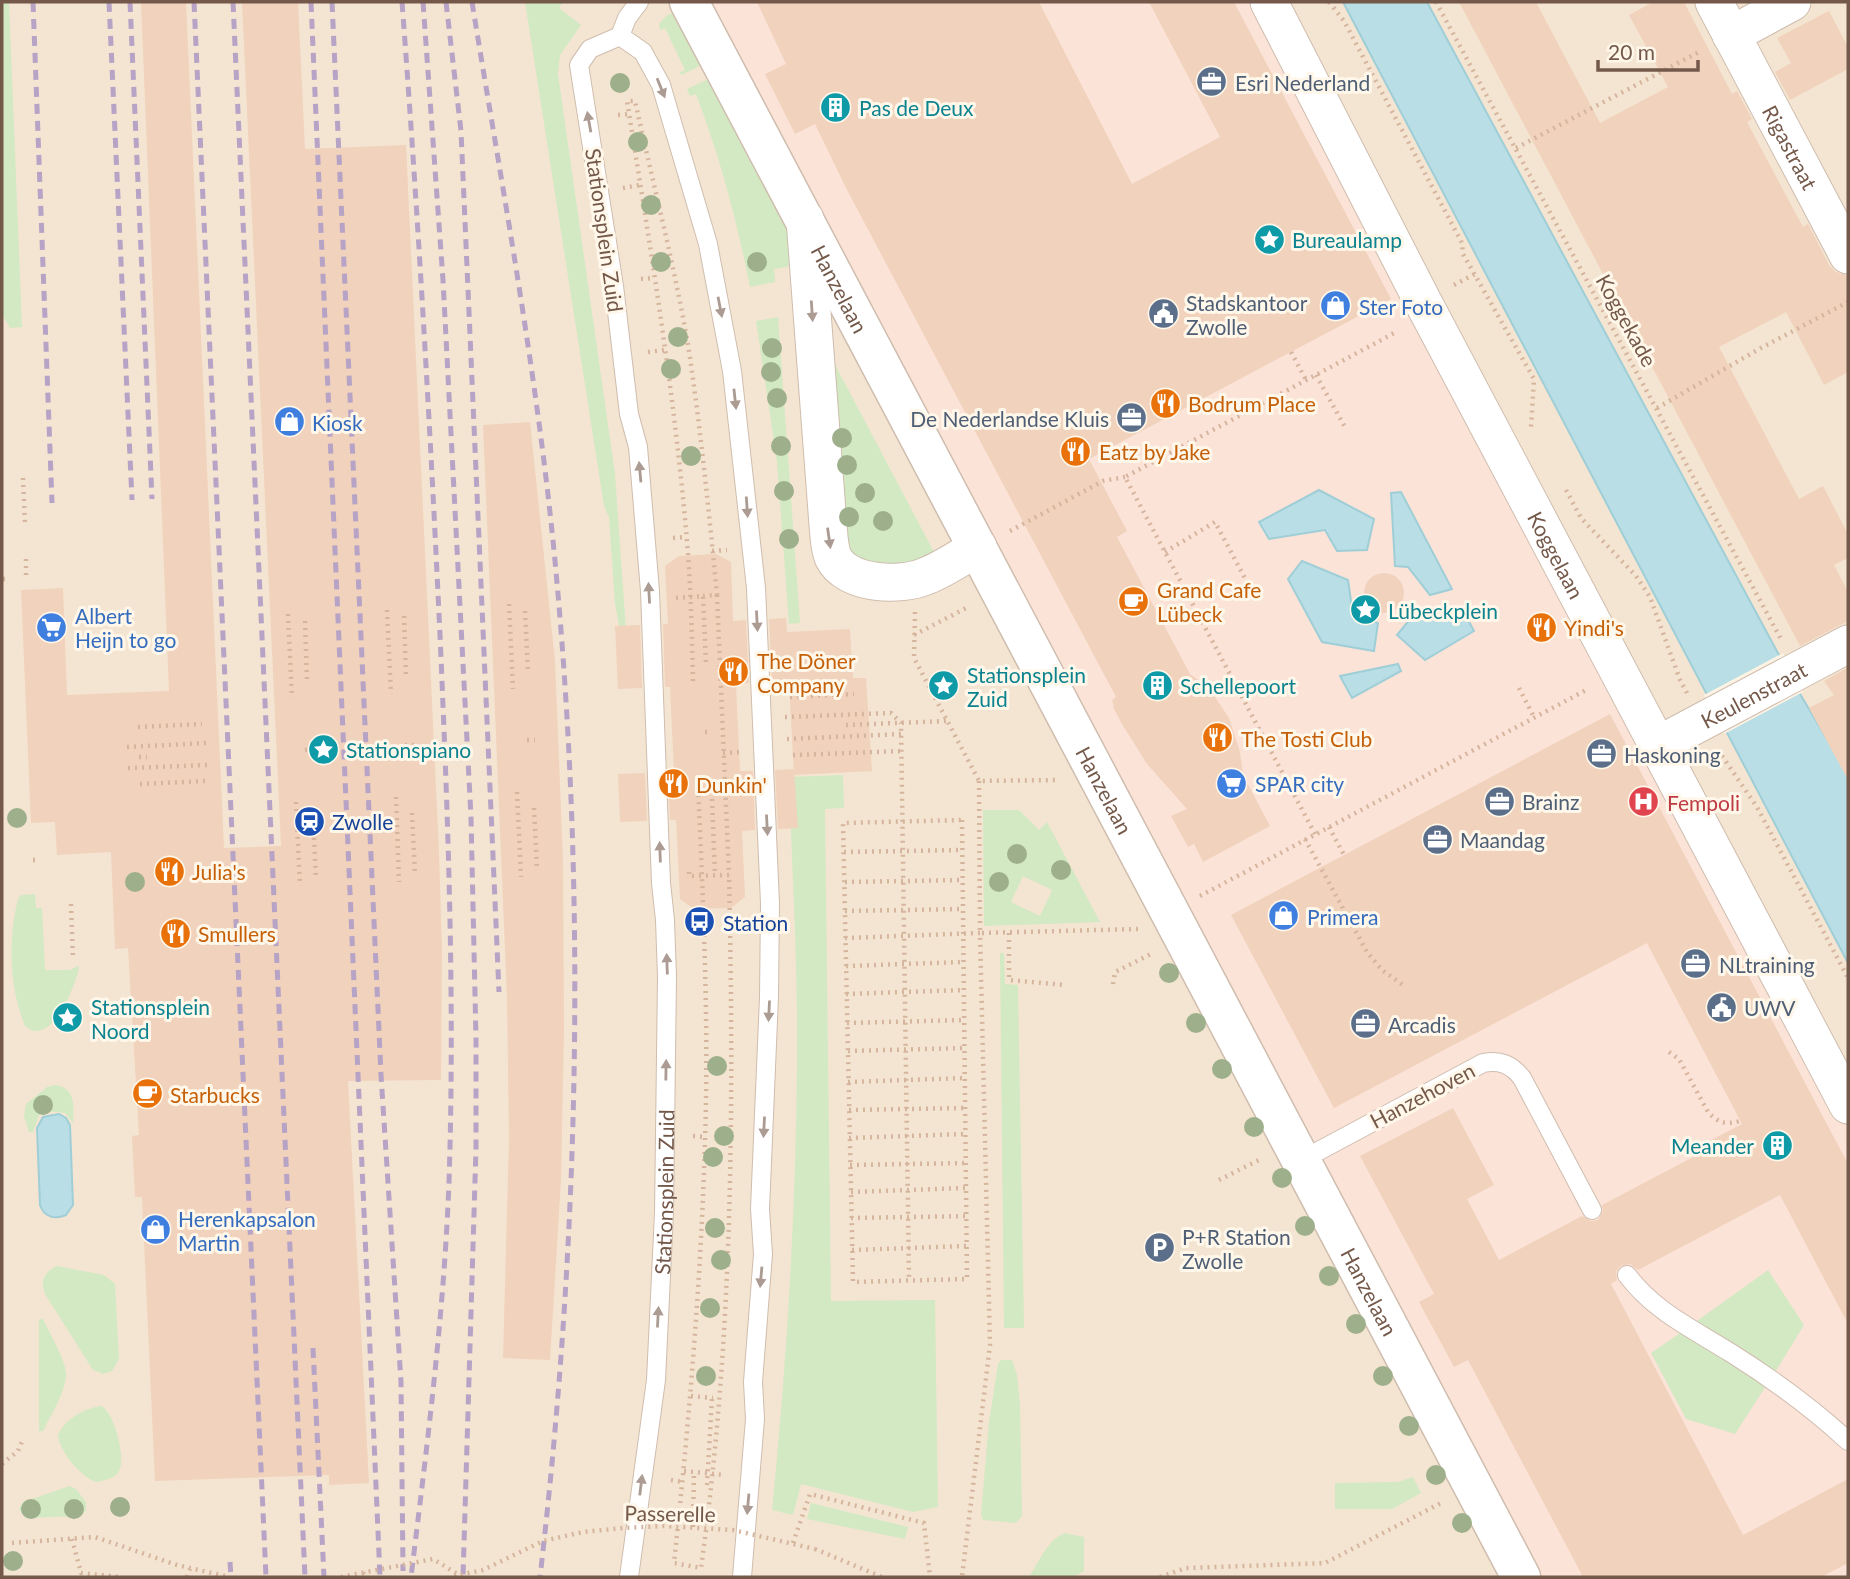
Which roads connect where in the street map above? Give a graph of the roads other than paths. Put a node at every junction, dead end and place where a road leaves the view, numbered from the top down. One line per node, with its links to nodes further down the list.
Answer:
1 (639, 2): 7 (lane)
2 (689, 2): 8 (street, Hanzelaan)
3 (1269, 2): 12 (street, Koggelaan)
4 (1714, 2): 6 (street, Rigastraat)
5 (1792, 2): 6 (street)
6 (1731, 35): 9 (street, Rigastraat)
7 (620, 36): 18 (lane, Stationsplein Zuid, one-way to 7); 19 (lane, one-way to 19)
8 (805, 218): 10 (street, Hanzelaan); 10 (street, one-way to 10)
9 (1848, 255)
10 (978, 547): 14 (street, Hanzelaan)
11 (1848, 644): 12 (street, Keulenstraat)
12 (1658, 745): 13 (street, Koggelaan)
13 (1848, 1105)
14 (1282, 1166): 15 (lane, Hanzehoven); 20 (street, Hanzelaan)
15 (1592, 1210)
16 (1627, 1275): 17 (lane)
17 (1848, 1441)
18 (629, 1577)
19 (742, 1577)
20 (1521, 1577)

